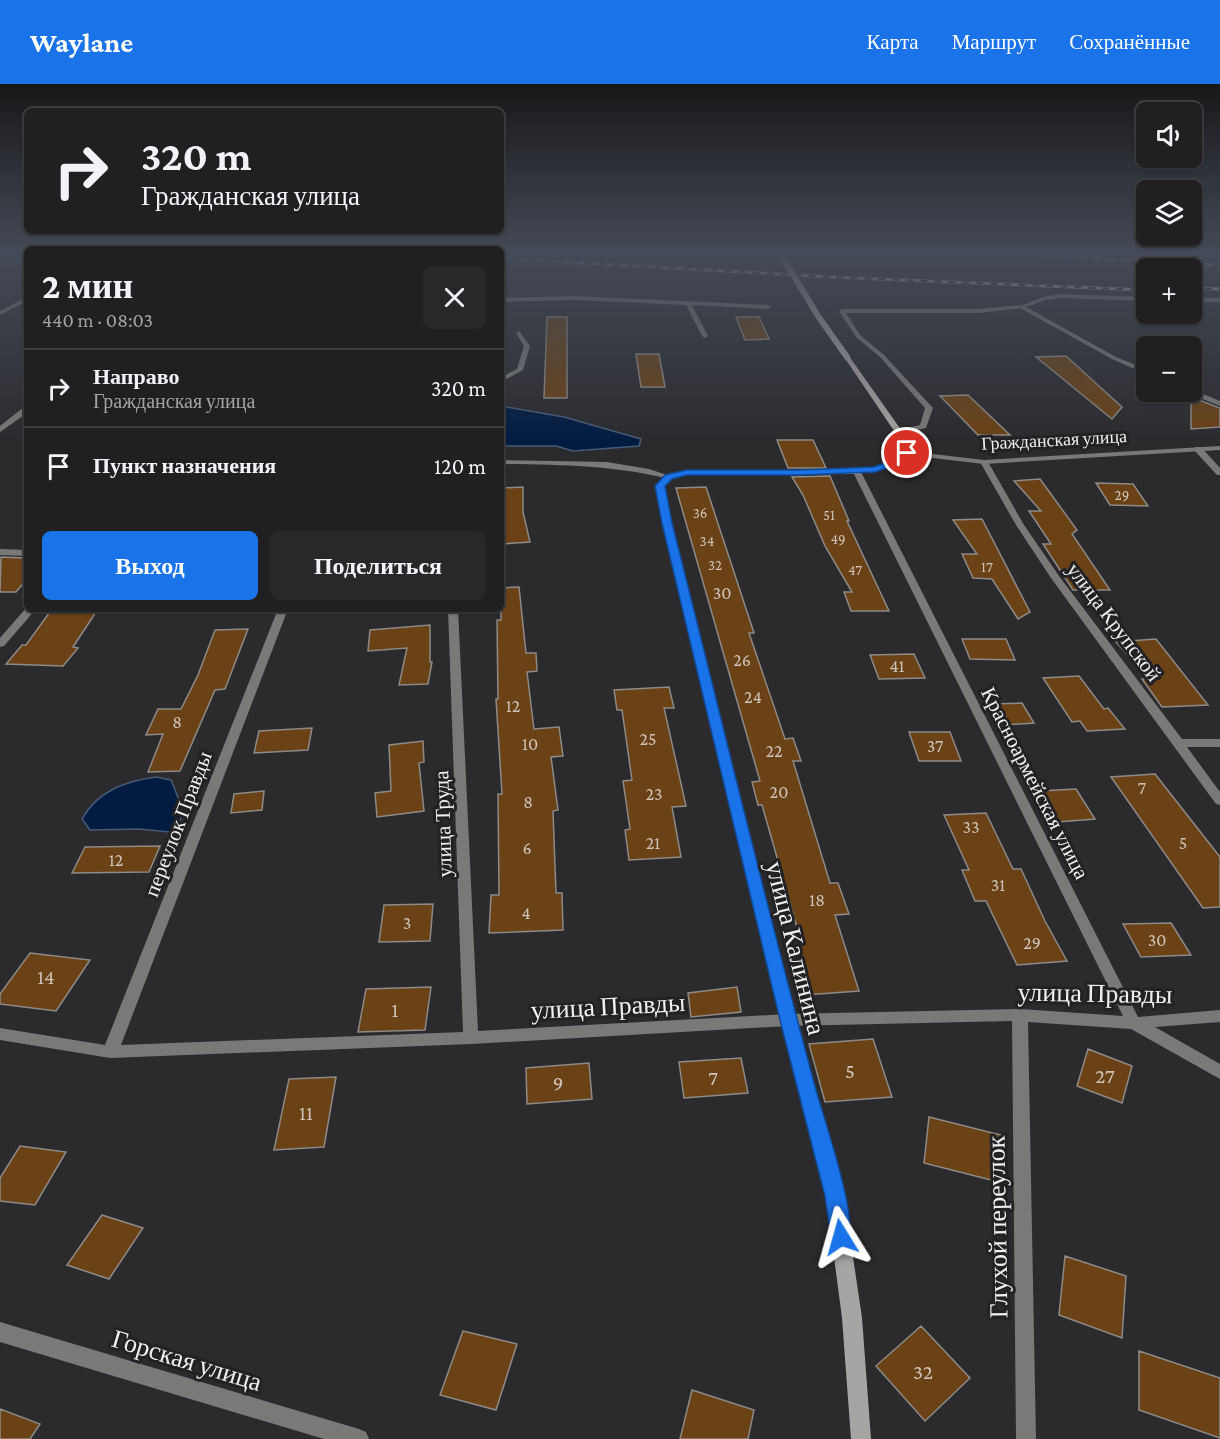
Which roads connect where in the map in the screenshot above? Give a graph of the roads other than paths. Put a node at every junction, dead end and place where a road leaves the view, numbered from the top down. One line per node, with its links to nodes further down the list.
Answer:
1 (694, 316): 6 (street)
2 (819, 316): 13 (main road, bridge)
3 (846, 316): 13 (street)
4 (1037, 316): 7 (street)
5 (519, 333): 8 (street)
6 (705, 336)
7 (1136, 368)
8 (504, 378)
9 (1202, 396): 10 (street)
10 (1220, 404)
11 (24, 412): 12 (street)
12 (0, 430)
13 (901, 432): 16 (main road)
14 (1220, 448): 15 (street, Гражданская улица)
15 (1198, 449): 18 (street, Гражданская улица); 20 (street)
16 (907, 453): 18 (street, Гражданская улица); 19 (main road)
17 (504, 462): 21 (street)
18 (984, 462): 28 (street, улица Крупской)
19 (857, 472): 21 (main road); 34 (street, Красноармейская улица)
20 (1220, 473)
21 (669, 477): 33 (main road, улица Калинина)
22 (0, 552): 23 (street)
23 (24, 553)
24 (28, 612): 27 (street)
25 (282, 612): 37 (street, переулок Правды)
26 (453, 612): 36 (street, улица Труда)
27 (0, 644)
28 (1180, 743): 29 (street); 30 (street, улица Крупской)
29 (1220, 743)
30 (1220, 801)
31 (1020, 1015): 33 (street, улица Правды); 34 (street, улица Правды); 42 (street, Глухой переулок)
32 (1220, 1016): 34 (street, улица Правды)
33 (789, 1020): 36 (street, улица Правды); 41 (main road, улица Калинина)
34 (1134, 1023): 38 (street)
35 (0, 1034): 37 (street, улица Правды)
36 (471, 1038): 37 (street, улица Правды)
37 (110, 1052)
38 (1220, 1072)
39 (0, 1332): 40 (street, Горская улица)
40 (359, 1439)
41 (861, 1439)
42 (1026, 1439)

